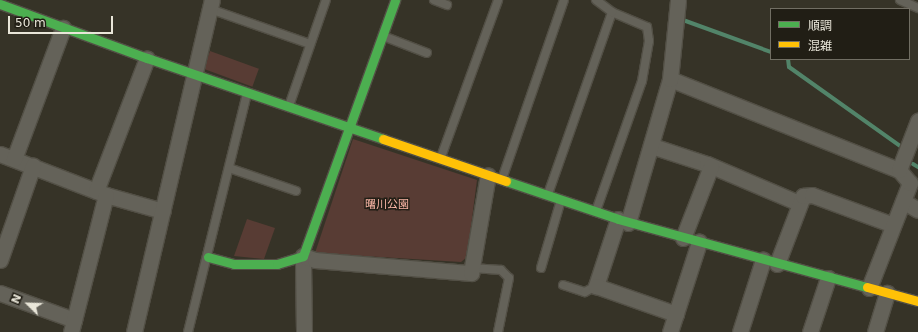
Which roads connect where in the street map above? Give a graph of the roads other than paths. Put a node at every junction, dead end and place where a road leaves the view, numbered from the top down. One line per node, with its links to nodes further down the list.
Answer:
1 (326, 0): 16 (lane)
2 (395, 0): 15 (street)
3 (434, 0): 11 (lane)
4 (498, 0): 27 (lane)
5 (564, 0): 32 (lane)
6 (596, 0): 13 (lane)
7 (678, 0): 20 (street)
8 (900, 0): 12 (lane)
9 (0, 4): 14 (street)
10 (211, 5): 16 (lane); 19 (street)
11 (447, 5)
12 (918, 8)
13 (612, 12): 35 (lane); 41 (lane)
14 (63, 28): 18 (street); 26 (street)
15 (382, 36): 17 (lane); 24 (street)
16 (310, 44): 22 (lane)
17 (427, 54)
18 (147, 58): 19 (street); 34 (street)
19 (195, 73): 21 (street); 40 (street)
20 (670, 79): 25 (street); 31 (street)
21 (247, 92): 22 (street); 30 (lane)
22 (288, 107): 24 (street)
23 (917, 127): 31 (street)
24 (350, 129): 27 (street); 46 (street)
25 (652, 146): 29 (street); 42 (street)
26 (7, 157): 28 (street)
27 (440, 159): 32 (street)
28 (33, 166): 34 (street); 48 (street)
29 (711, 166): 38 (street); 44 (street)
30 (229, 168): 33 (lane); 47 (lane)
31 (899, 170): 37 (street)
32 (494, 178): 35 (street); 50 (street)
33 (296, 191)
34 (101, 193): 40 (street); 60 (street)
35 (547, 196): 36 (street)
36 (561, 200): 41 (street); 51 (lane)
37 (903, 201): 39 (street); 43 (street)
38 (799, 203): 43 (street); 49 (street)
39 (918, 210)
40 (163, 211): 61 (street)
41 (596, 212): 42 (street)
42 (623, 221): 44 (street); 54 (street)
43 (893, 225): 55 (street)
44 (683, 238): 45 (street)
45 (699, 242): 49 (street); 59 (street)
46 (303, 256): 47 (street); 50 (street); 63 (street)
47 (208, 257): 62 (lane)
48 (0, 260)
49 (770, 262): 52 (street); 66 (street)
50 (472, 268): 64 (lane)
51 (541, 268)
52 (828, 278): 55 (street); 67 (street)
53 (563, 285): 54 (lane)
54 (596, 286): 59 (street)
55 (869, 288): 57 (street)
56 (0, 293): 60 (street)
57 (887, 293): 58 (street); 68 (street)
58 (918, 301)
59 (676, 314): 65 (street)
60 (72, 326)
61 (134, 332)
62 (188, 332)
63 (304, 332)
64 (498, 332)
65 (670, 332)
66 (740, 332)
67 (810, 332)
68 (875, 332)

